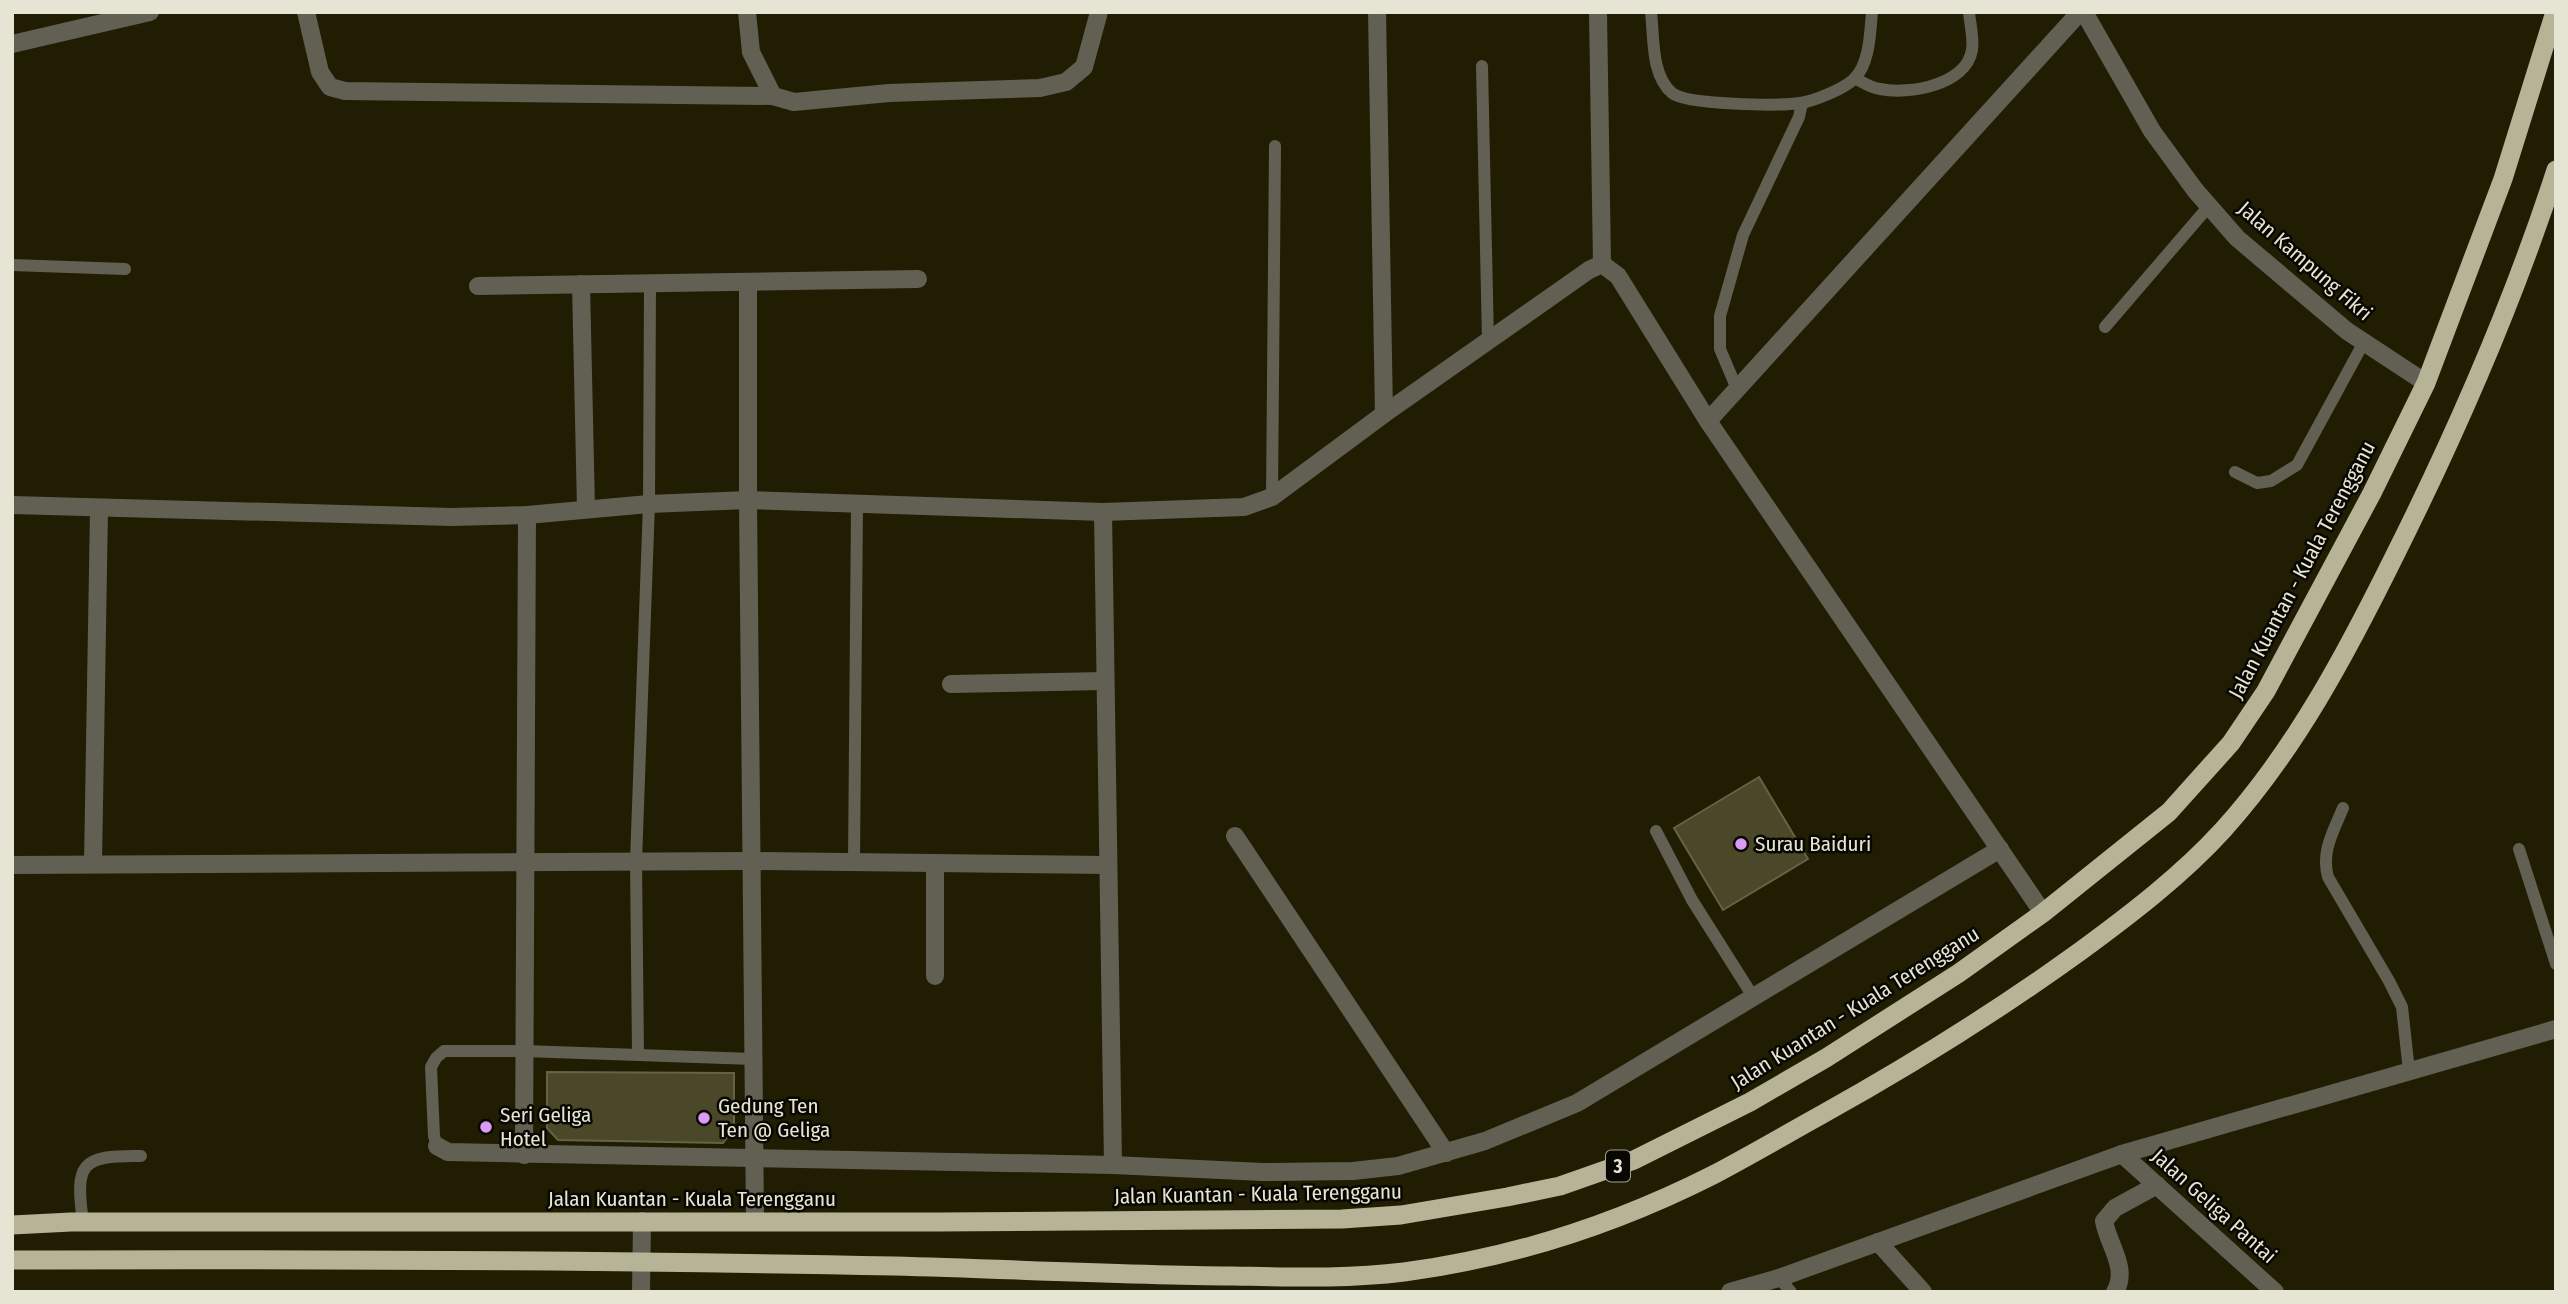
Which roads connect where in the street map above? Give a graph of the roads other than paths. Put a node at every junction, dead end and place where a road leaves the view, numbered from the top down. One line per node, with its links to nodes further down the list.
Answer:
1 (150, 12): 12 (street)
2 (306, 12): 15 (street)
3 (747, 12): 15 (street)
4 (1099, 12): 15 (street)
5 (1377, 12): 33 (street)
6 (1598, 12): 20 (street)
7 (1651, 12): 16 (lane)
8 (1872, 12): 14 (lane)
9 (1969, 12): 14 (lane)
10 (2082, 12): 19 (street, Jalan Kampung Fikri); 32 (street)
11 (2555, 12): 31 (highway, Jalan Kuantan - Kuala Terengganu / 3)
12 (12, 44)
13 (1482, 66): 29 (lane)
14 (1855, 78): 16 (lane)
15 (774, 96)
16 (1802, 103): 32 (lane)
17 (1275, 146): 36 (lane)
18 (2556, 170): 83 (highway, 3)
19 (2209, 206): 28 (lane); 30 (street, Jalan Kampung Fikri)
20 (1602, 264): 29 (street); 34 (street)
21 (12, 265): 22 (lane)
22 (125, 269)
23 (918, 279): 24 (street)
24 (748, 282): 25 (street); 37 (street)
25 (650, 283): 26 (street); 38 (lane)
26 (581, 284): 27 (street); 42 (street)
27 (478, 286)
28 (2105, 327)
29 (1488, 341): 33 (street)
30 (2364, 342): 31 (street, Jalan Kampung Fikri); 35 (lane)
31 (2426, 383): 60 (highway, Jalan Kuantan - Kuala Terengganu / 3)
32 (1737, 389): 34 (street)
33 (1384, 414): 36 (street)
34 (1708, 421): 50 (street)
35 (2235, 472)
36 (1272, 497): 43 (street)
37 (748, 500): 38 (street); 39 (street); 53 (street)
38 (649, 504): 42 (street); 52 (lane)
39 (857, 504): 43 (street); 55 (lane)
40 (12, 505): 41 (street)
41 (99, 509): 44 (street); 58 (street)
42 (586, 509): 44 (street)
43 (1103, 512): 45 (street)
44 (527, 515): 54 (street)
45 (1104, 681): 46 (street); 59 (street)
46 (951, 684)
47 (2343, 808): 68 (lane)
48 (1656, 831): 63 (lane)
49 (1235, 836): 70 (street)
50 (2000, 849): 60 (street); 63 (street)
51 (2519, 849): 61 (lane)
52 (636, 861): 53 (street); 54 (street); 66 (lane)
53 (751, 861): 55 (street); 67 (street)
54 (525, 862): 58 (street); 65 (street)
55 (854, 862): 56 (street)
56 (935, 863): 59 (street); 62 (street)
57 (12, 864): 58 (street)
58 (93, 864)
59 (1108, 865): 75 (street)
60 (2043, 913): 78 (highway, Jalan Kuantan - Kuala Terengganu / 3)
61 (2556, 964)
62 (935, 976)
63 (1754, 998): 70 (street)
64 (2556, 1029): 68 (street)
65 (524, 1051): 66 (lane); 69 (lane); 72 (street)
66 (638, 1055): 67 (lane)
67 (753, 1059): 74 (street)
68 (2409, 1071): 71 (street)
69 (437, 1146): 72 (street)
70 (1446, 1153): 75 (street)
71 (2122, 1154): 76 (street, Jalan Geliga Pantai); 81 (street)
72 (524, 1155): 74 (street)
73 (141, 1156): 79 (lane)
74 (754, 1157): 75 (street); 78 (street)
75 (1113, 1165)
76 (2157, 1185): 89 (street); 90 (street, Jalan Geliga Pantai)
77 (642, 1221): 78 (highway, Jalan Kuantan - Kuala Terengganu / 3); 79 (highway, Jalan Kuantan - Kuala Terengganu / 3); 83 (street)
78 (755, 1221)
79 (83, 1222): 80 (highway, Jalan Kuantan - Kuala Terengganu / 3)
80 (12, 1225)
81 (1878, 1242): 84 (street); 88 (street)
82 (12, 1260): 83 (highway, 3)
83 (641, 1263): 85 (street)
84 (1779, 1278): 86 (street); 87 (lane)
85 (641, 1292)
86 (1730, 1292)
87 (1791, 1292)
88 (1923, 1292)
89 (2115, 1292)
90 (2275, 1292)

